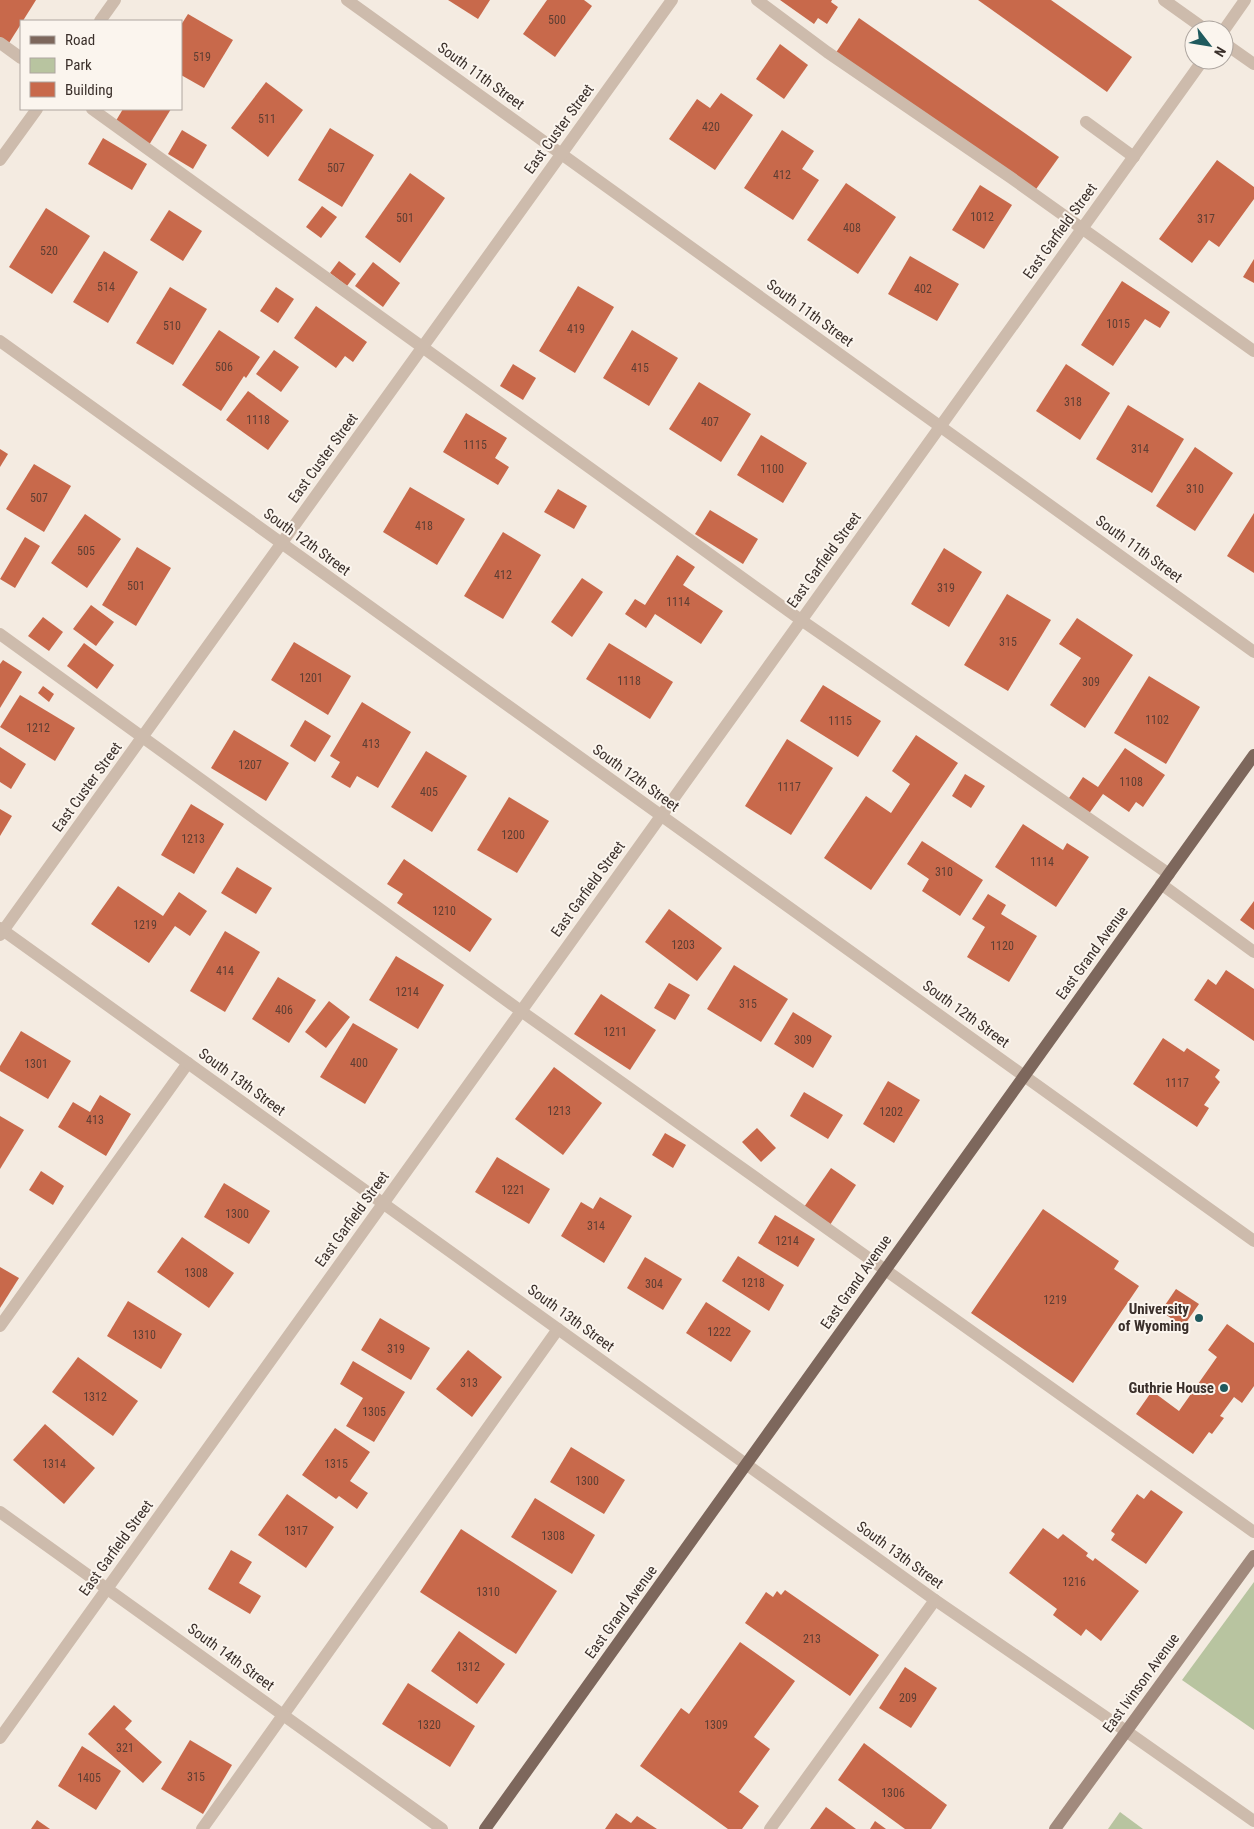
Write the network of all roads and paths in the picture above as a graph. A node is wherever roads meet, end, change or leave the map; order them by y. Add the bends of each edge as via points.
1 (115, 0) edge
2 (348, 0) edge
3 (672, 0) edge
4 (758, 0) edge
5 (1164, 0) edge
6 (1246, 0) edge
7 (101, 20) edge
8 (1192, 20) edge
9 (1231, 20) edge
10 (0, 43) edge
11 (1234, 50) edge
12 (20, 57) edge
13 (1254, 64) edge
14 (1196, 70) edge
15 (36, 110) edge
16 (93, 110) edge
17 (1086, 122) dead end
18 (561, 154) junction
19 (1134, 157) junction
20 (0, 160) edge
21 (1082, 228) junction
22 (0, 341) edge
23 (423, 347) junction
24 (1254, 351) edge
25 (940, 426) junction
26 (282, 543) junction
27 (801, 620) junction
28 (0, 634) edge
29 (1254, 652) edge
30 (143, 737) junction
31 (1254, 755) edge
32 (661, 816) junction
33 (1165, 879) junction
34 (1, 931) edge
35 (1254, 952) edge
36 (521, 1011) junction
37 (188, 1063) junction
38 (1024, 1076) junction
39 (383, 1203) junction
40 (1254, 1241) edge
41 (884, 1270) junction
42 (0, 1326) edge
43 (558, 1329) junction
44 (747, 1465) junction
45 (0, 1512) edge
46 (1254, 1532) edge
47 (1254, 1556) edge
48 (107, 1589) junction
49 (935, 1600) junction
50 (284, 1715) junction
51 (1126, 1731) junction
52 (0, 1738) edge
53 (1254, 1821) edge
54 (202, 1829) edge
55 (442, 1829) edge
56 (485, 1829) edge
57 (770, 1829) edge
58 (1055, 1829) edge

1 - 7 street
2 - 18 street, South 11th Street
3 - 18 street, East Custer Street
4 - 21 street via 826,52
5 - 8 street
6 - 9 street
10 - 12 street
11 - 13 street
14 - 19 street, East Garfield Street
15 - 20 street
16 - 23 street
17 - 19 street
18 - 23 street, East Custer Street
18 - 25 street, South 11th Street
19 - 21 street, East Garfield Street
21 - 24 street
21 - 25 street, East Garfield Street
22 - 26 street, South 12th Street
23 - 26 street, East Custer Street
23 - 27 street
25 - 27 street, East Garfield Street
25 - 29 street, South 11th Street
26 - 30 street, East Custer Street
26 - 32 street, South 12th Street
27 - 32 street, East Garfield Street
27 - 33 street
28 - 30 street
30 - 34 street, East Custer Street
30 - 36 street
31 - 33 main road, East Grand Avenue
32 - 36 street, East Garfield Street
32 - 38 street, South 12th Street
33 - 35 street
33 - 38 main road, East Grand Avenue
34 - 37 street, South 13th Street
36 - 39 street, East Garfield Street
36 - 41 street
37 - 39 street, South 13th Street
37 - 42 street
38 - 40 street, South 12th Street
38 - 41 main road, East Grand Avenue
39 - 43 street, South 13th Street
39 - 48 street, East Garfield Street
41 - 44 main road, East Grand Avenue
41 - 46 street
43 - 44 street, South 13th Street
43 - 50 street
44 - 49 street, South 13th Street
44 - 56 main road, East Grand Avenue
45 - 48 street, South 14th Street
47 - 51 street, East Ivinson Avenue
48 - 50 street, South 14th Street
48 - 52 street, East Garfield Street
49 - 51 street, South 13th Street
49 - 57 street
50 - 54 street
50 - 55 street, South 14th Street
51 - 53 street, South 13th Street
51 - 58 street, East Ivinson Avenue

